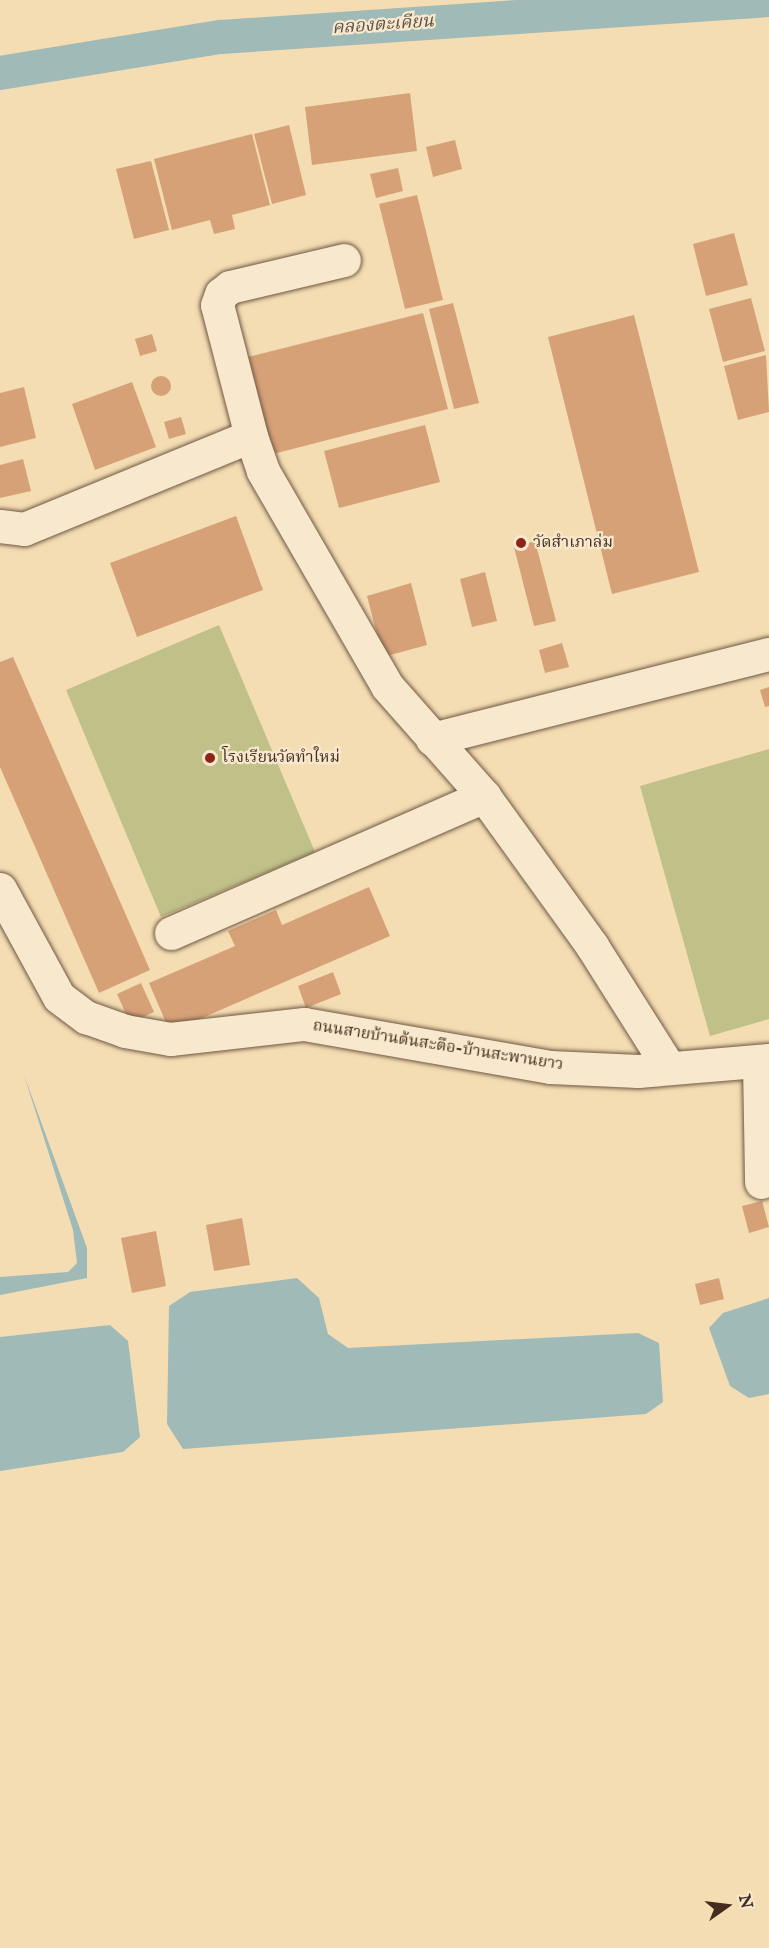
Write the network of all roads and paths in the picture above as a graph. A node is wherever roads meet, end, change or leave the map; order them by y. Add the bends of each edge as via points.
1 (344, 260) dead end
2 (252, 436) junction
3 (0, 526) edge
4 (769, 654) edge
5 (432, 739) junction
6 (484, 796) junction
7 (0, 889) edge
8 (171, 933) dead end
9 (764, 1061) edge
10 (669, 1068) junction
11 (761, 1182) dead end

1 - 2 street via 230,287 221,294 217,305
2 - 3 street via 24,529
2 - 5 street via 263,471 387,686
4 - 5 street
5 - 6 street
6 - 8 street
6 - 10 street via 592,946
7 - 10 street, ถนนสายบ้านต้นสะตือ-บ้านสะพานยาว via 59,997 86,1017 125,1031 170,1039 304,1024 550,1067
9 - 10 street, ถนนสายบ้านต้นสะตือ-บ้านสะพานยาว
9 - 11 street

